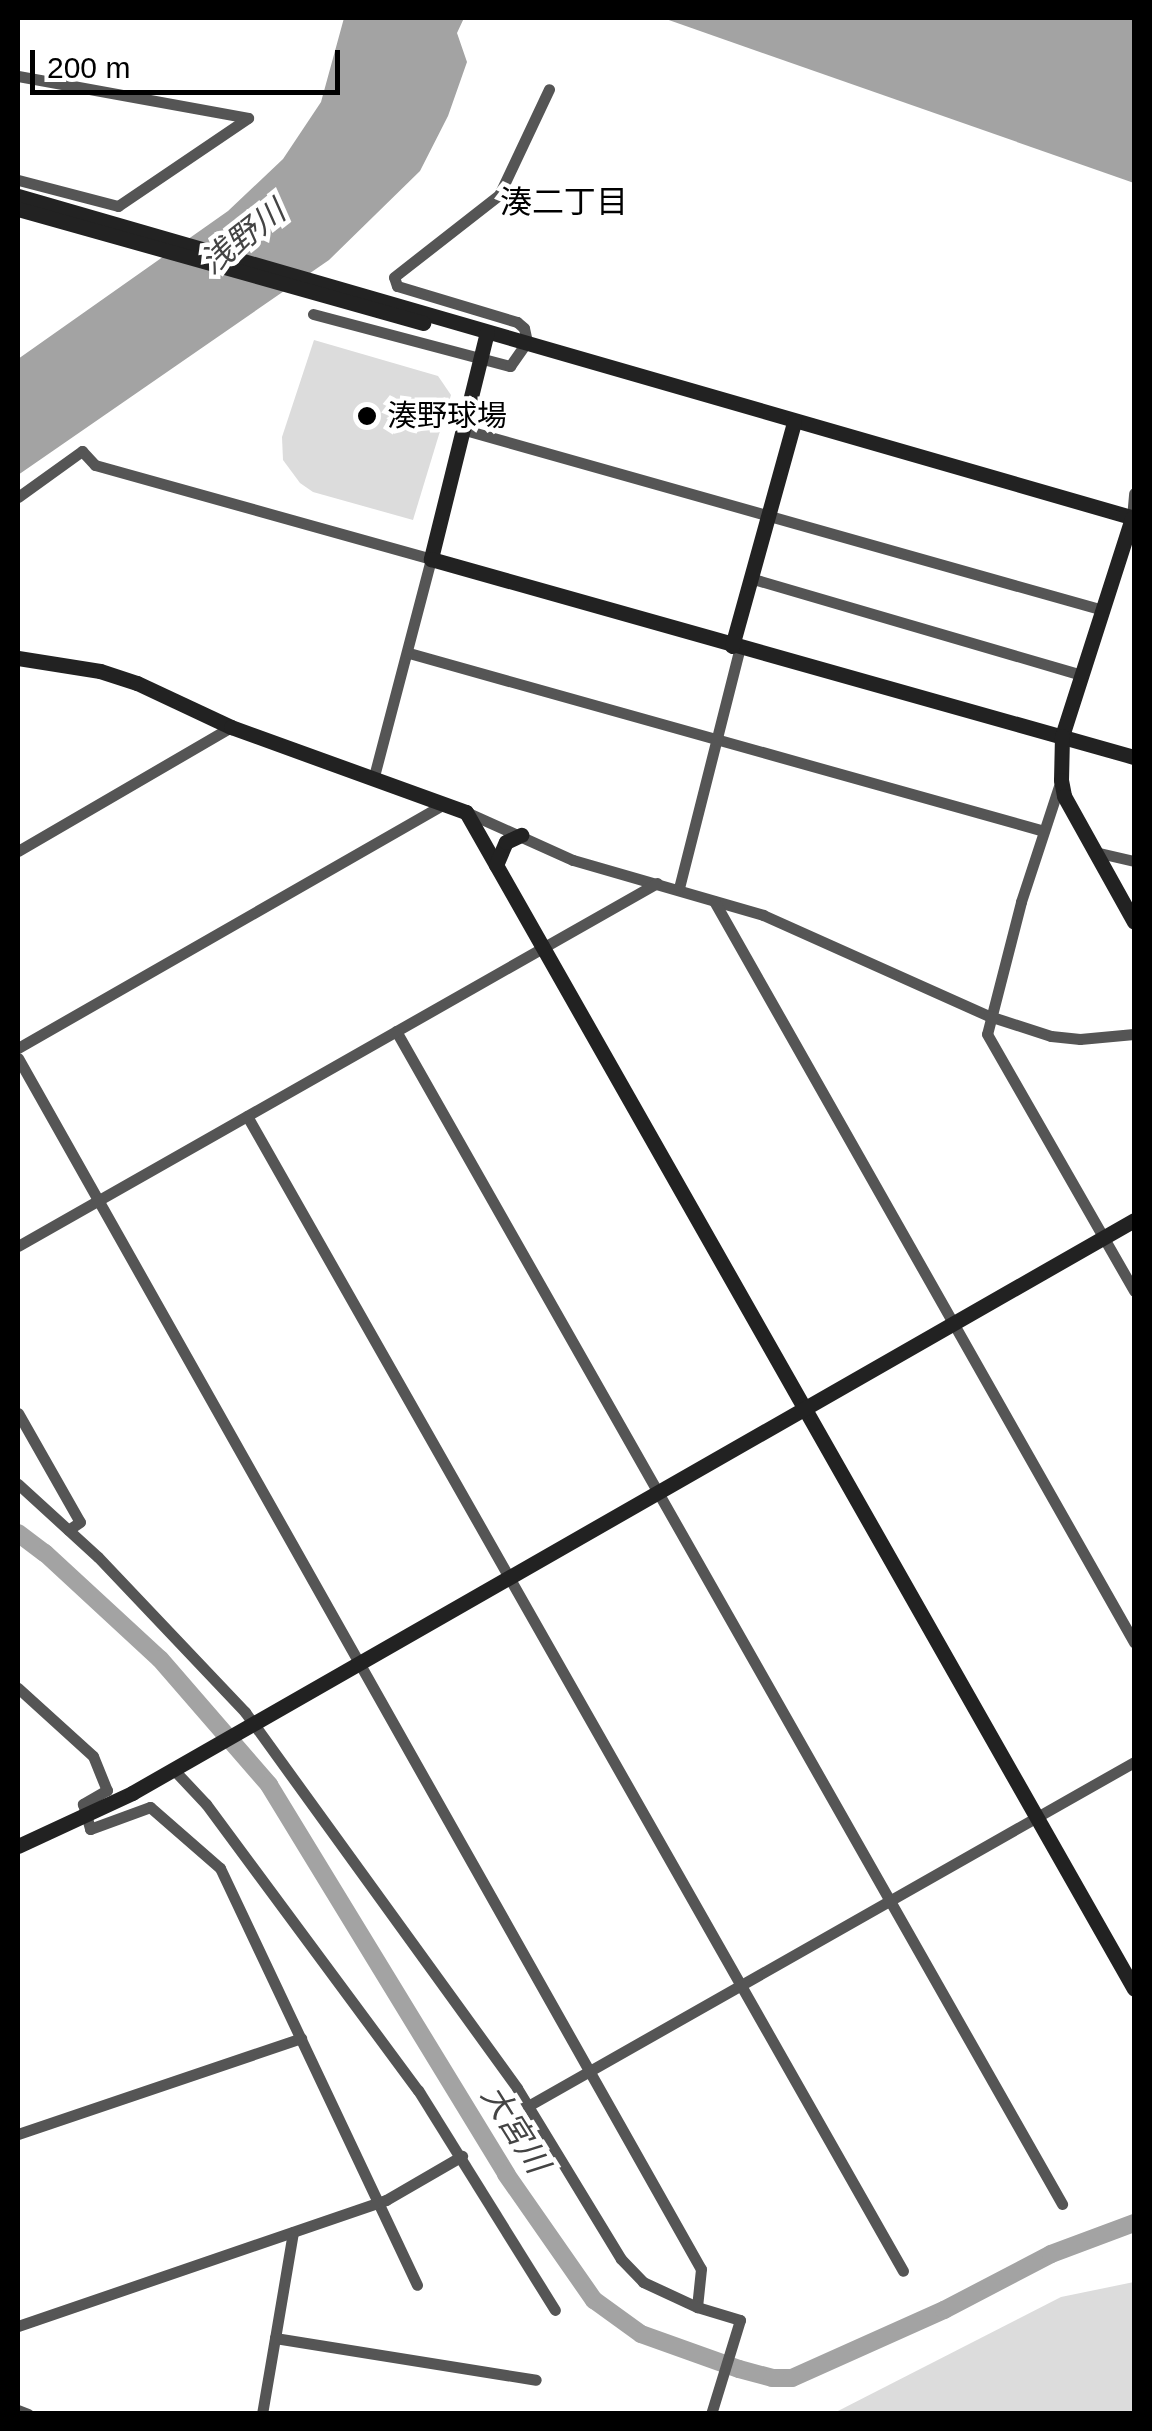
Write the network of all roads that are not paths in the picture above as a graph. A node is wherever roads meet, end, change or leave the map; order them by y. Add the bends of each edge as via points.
1 (18, 76) edge
2 (549, 89) dead end
3 (18, 180) edge
4 (18, 196) edge
5 (18, 209) edge
6 (164, 243) junction
7 (313, 314) dead end
8 (486, 337) junction
9 (525, 347) junction
10 (481, 358) junction
11 (794, 422) junction
12 (465, 430) junction
13 (1134, 494) edge
14 (18, 497) edge
15 (768, 514) junction
16 (1133, 518) edge
17 (431, 559) junction
18 (750, 578) junction
19 (1102, 610) junction
20 (736, 647) junction
21 (409, 653) junction
22 (23, 658) edge
23 (1082, 674) junction
24 (230, 727) junction
25 (1062, 736) junction
26 (718, 739) junction
27 (1134, 757) edge
28 (374, 776) junction
29 (1061, 780) junction
30 (443, 805) junction
31 (466, 812) junction
32 (1044, 831) junction
33 (521, 835) junction
34 (18, 850) edge
35 (1095, 852) junction
36 (1134, 861) edge
37 (496, 865) junction
38 (657, 883) junction
39 (679, 888) junction
40 (714, 901) junction
41 (1134, 922) edge
42 (543, 948) junction
43 (990, 1016) junction
44 (396, 1031) junction
45 (1134, 1034) edge
46 (18, 1048) edge
47 (18, 1058) edge
48 (247, 1116) junction
49 (98, 1200) junction
50 (1134, 1220) edge
51 (1103, 1238) junction
52 (18, 1246) edge
53 (1134, 1291) edge
54 (954, 1323) junction
55 (804, 1408) junction
56 (18, 1413) edge
57 (18, 1484) edge
58 (658, 1492) junction
59 (68, 1530) junction
60 (509, 1577) junction
61 (1134, 1642) edge
62 (358, 1663) junction
63 (18, 1688) edge
64 (250, 1725) junction
65 (1134, 1762) edge
66 (174, 1768) junction
67 (85, 1817) junction
68 (1037, 1817) junction
69 (18, 1846) edge
70 (890, 1901) junction
71 (740, 1985) junction
72 (1134, 1989) edge
73 (301, 2038) junction
74 (588, 2071) junction
75 (528, 2106) junction
76 (18, 2134) edge
77 (462, 2156) junction
78 (378, 2203) junction
79 (1062, 2204) dead end
80 (293, 2232) junction
81 (903, 2272) dead end
82 (418, 2285) dead end
83 (697, 2307) junction
84 (555, 2310) dead end
85 (18, 2326) edge
86 (276, 2338) junction
87 (536, 2380) dead end
88 (712, 2408) edge
89 (18, 2410) edge
90 (28, 2414) edge
91 (262, 2414) edge

1 - 3 street via 248,118 118,206
2 - 9 street via 499,195 394,276 397,286 517,322
4 - 6 street
5 - 6 street
6 - 8 street
7 - 10 street
8 - 9 street
8 - 10 street
9 - 10 street via 510,366
9 - 11 street
10 - 12 street
11 - 15 street
11 - 16 street
12 - 15 street
12 - 17 street
13 - 16 street
14 - 17 street via 82,451 94,465
15 - 18 street
15 - 19 street
16 - 19 street
17 - 20 street
17 - 21 street
18 - 20 street
18 - 23 street
19 - 23 street
20 - 25 street
20 - 26 street
21 - 26 street
21 - 28 street
22 - 24 street via 137,682
23 - 25 street
24 - 28 street
24 - 34 street
25 - 27 street
25 - 29 street
26 - 32 street
26 - 39 street
28 - 30 street
29 - 32 street
29 - 35 street
30 - 31 street
30 - 46 street
31 - 33 street
31 - 37 street
32 - 43 street
33 - 37 street via 506,842
33 - 38 street via 573,860
35 - 36 street
35 - 41 street
37 - 42 street
38 - 39 street
38 - 42 street
39 - 40 street
40 - 43 street via 779,922
40 - 54 street
42 - 44 street
42 - 55 street
43 - 45 street via 1051,1036
43 - 51 street via 987,1034
44 - 48 street
44 - 58 street
47 - 49 street
48 - 49 street
48 - 60 street
49 - 52 street
49 - 62 street
50 - 51 street
51 - 53 street
51 - 54 street
54 - 55 street
54 - 61 street
55 - 58 street
55 - 68 street
56 - 59 street via 80,1522
57 - 59 street
58 - 60 street
58 - 70 street
59 - 64 street
60 - 62 street
60 - 71 street
62 - 64 street
62 - 74 street
63 - 67 street via 93,1756 107,1790 83,1804
64 - 66 street
64 - 75 street
65 - 68 street
66 - 67 street
66 - 77 street
67 - 69 street
67 - 73 street via 90,1829 150,1808 220,1868
68 - 70 street
68 - 72 street
70 - 71 street
70 - 79 street
71 - 74 street
71 - 81 street
73 - 76 street
73 - 78 street
74 - 75 street
74 - 83 street via 701,2269
75 - 83 street via 621,2258 643,2282
77 - 78 street
77 - 84 street
78 - 80 street
78 - 82 street
80 - 85 street
80 - 86 street
83 - 88 street via 742,2324
86 - 87 street
86 - 91 street
89 - 90 street

